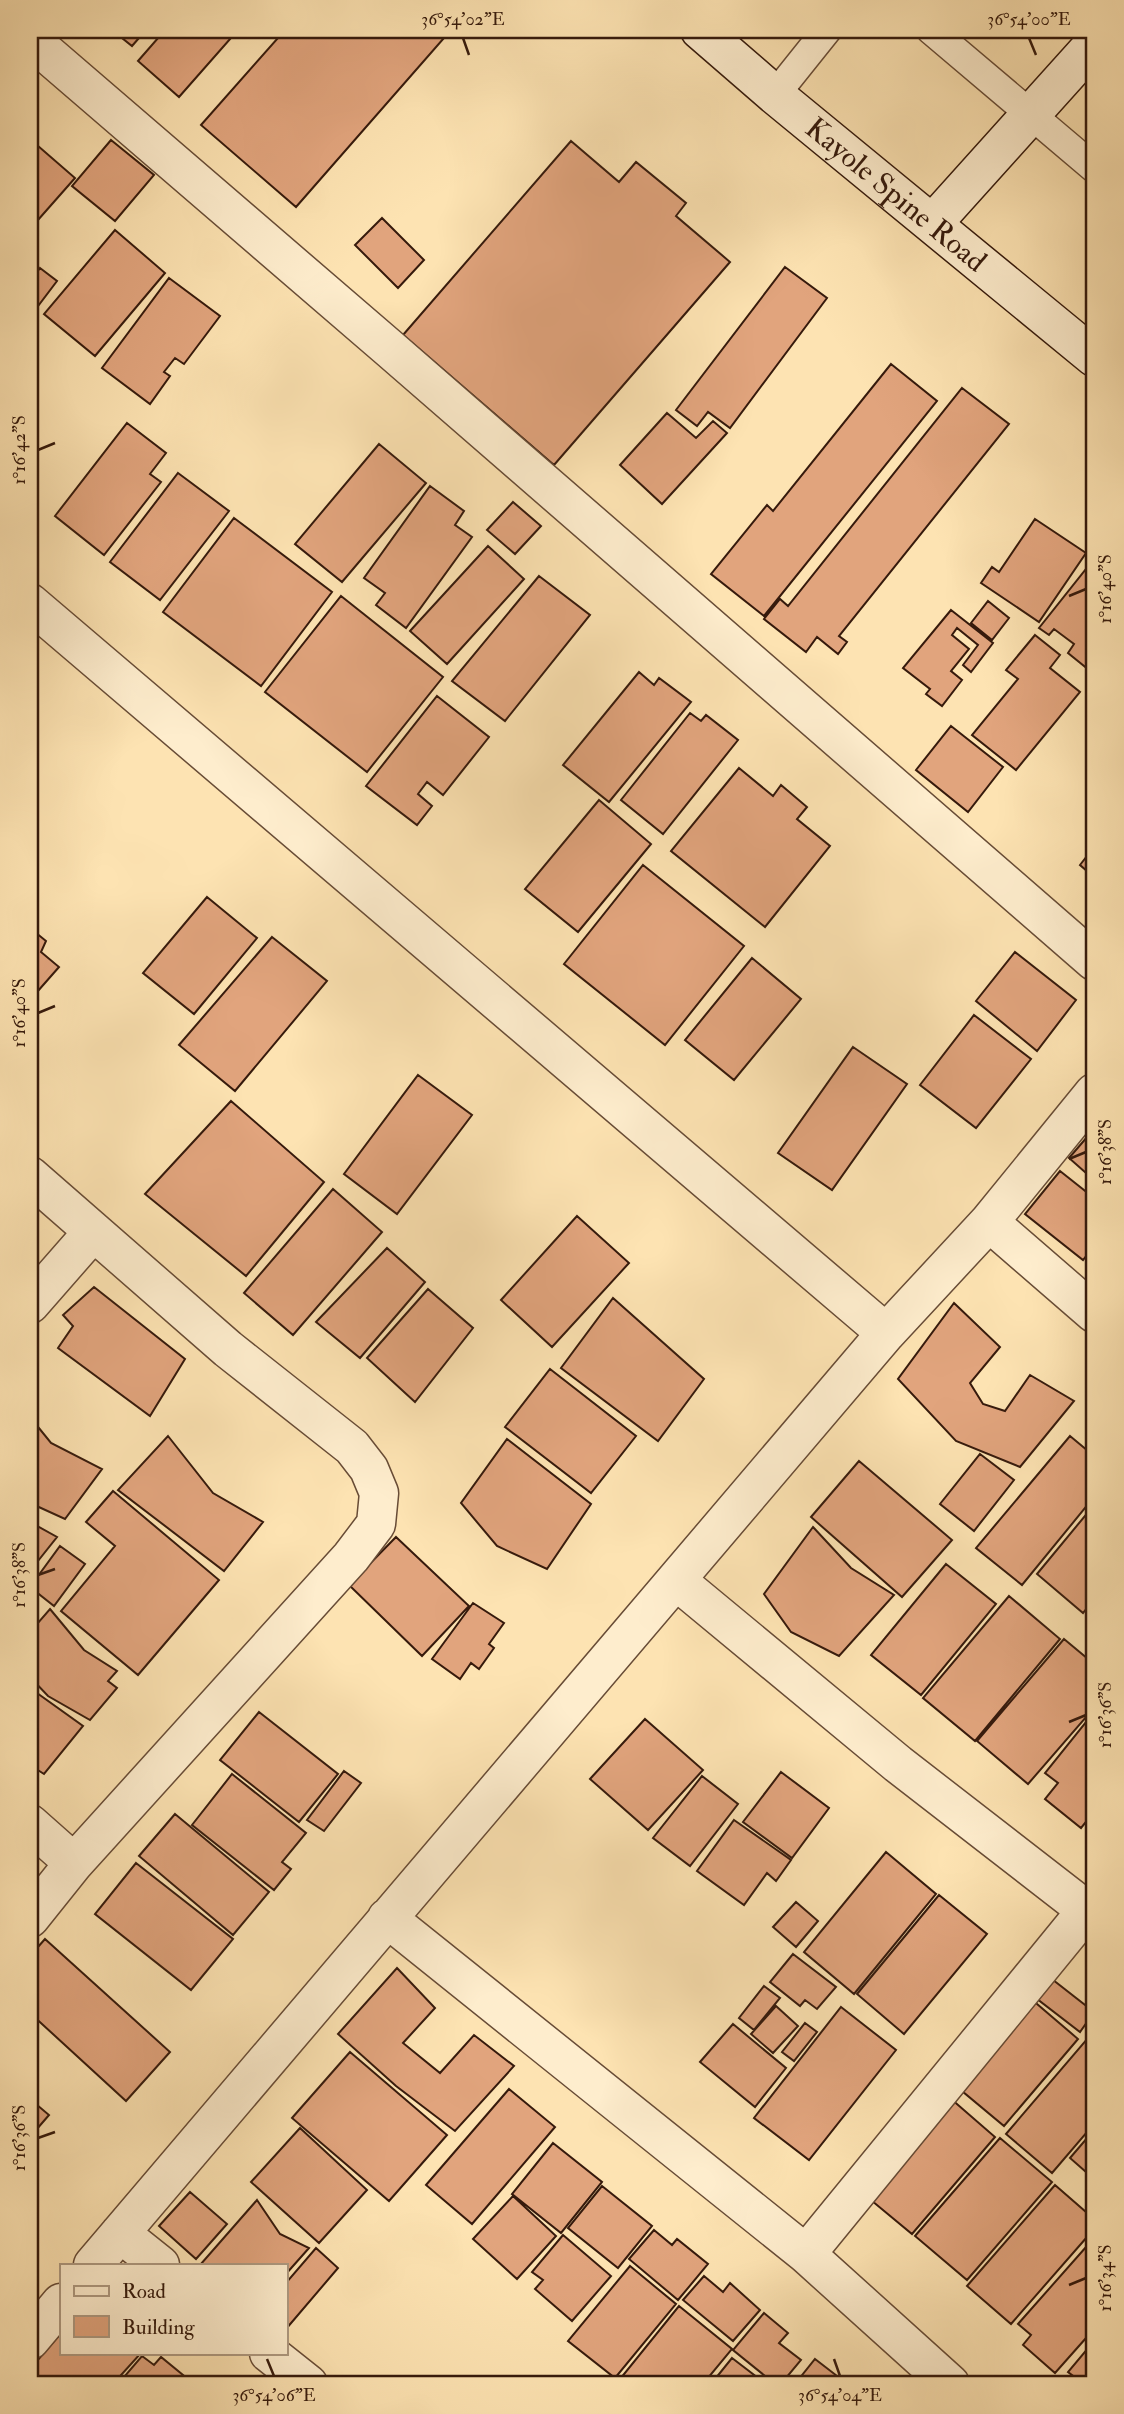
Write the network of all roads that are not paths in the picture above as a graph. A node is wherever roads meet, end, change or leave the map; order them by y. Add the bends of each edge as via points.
1 (701, 30) edge
2 (827, 30) edge
3 (931, 30) edge
4 (30, 39) edge
5 (1094, 44) edge
6 (775, 95) junction
7 (1031, 114) junction
8 (1094, 168) edge
9 (933, 223) junction
10 (1094, 357) edge
11 (34, 616) edge
12 (1094, 961) edge
13 (1094, 1093) edge
14 (30, 1177) edge
15 (989, 1222) junction
16 (93, 1232) junction
17 (30, 1304) edge
18 (1094, 1313) edge
19 (886, 1334) junction
20 (677, 1581) junction
21 (30, 1824) edge
22 (74, 1863) junction
23 (1091, 1913) edge
24 (387, 1918) junction
25 (30, 1919) edge
26 (120, 2233) junction
27 (806, 2253) junction
28 (94, 2264) edge
29 (159, 2264) edge
30 (60, 2304) edge
31 (30, 2340) edge
32 (270, 2354) edge
33 (308, 2384) edge
34 (950, 2384) edge

1 - 6 street, Kayole Spine Road
2 - 6 lane
3 - 7 lane
4 - 12 street
5 - 7 street
6 - 9 street, Kayole Spine Road
7 - 8 lane
7 - 9 street
9 - 10 street, Kayole Spine Road
11 - 19 street
13 - 15 street
14 - 16 street
15 - 18 street
15 - 19 street
16 - 17 street
16 - 22 street via 228,1349 352,1447 369,1469 379,1493 376,1524 351,1557
19 - 20 street
20 - 23 street via 898,1763
20 - 24 street
21 - 22 street
22 - 25 street
23 - 27 street
24 - 26 street
24 - 27 street
26 - 28 street
26 - 29 street
27 - 34 street
30 - 31 street
32 - 33 street

